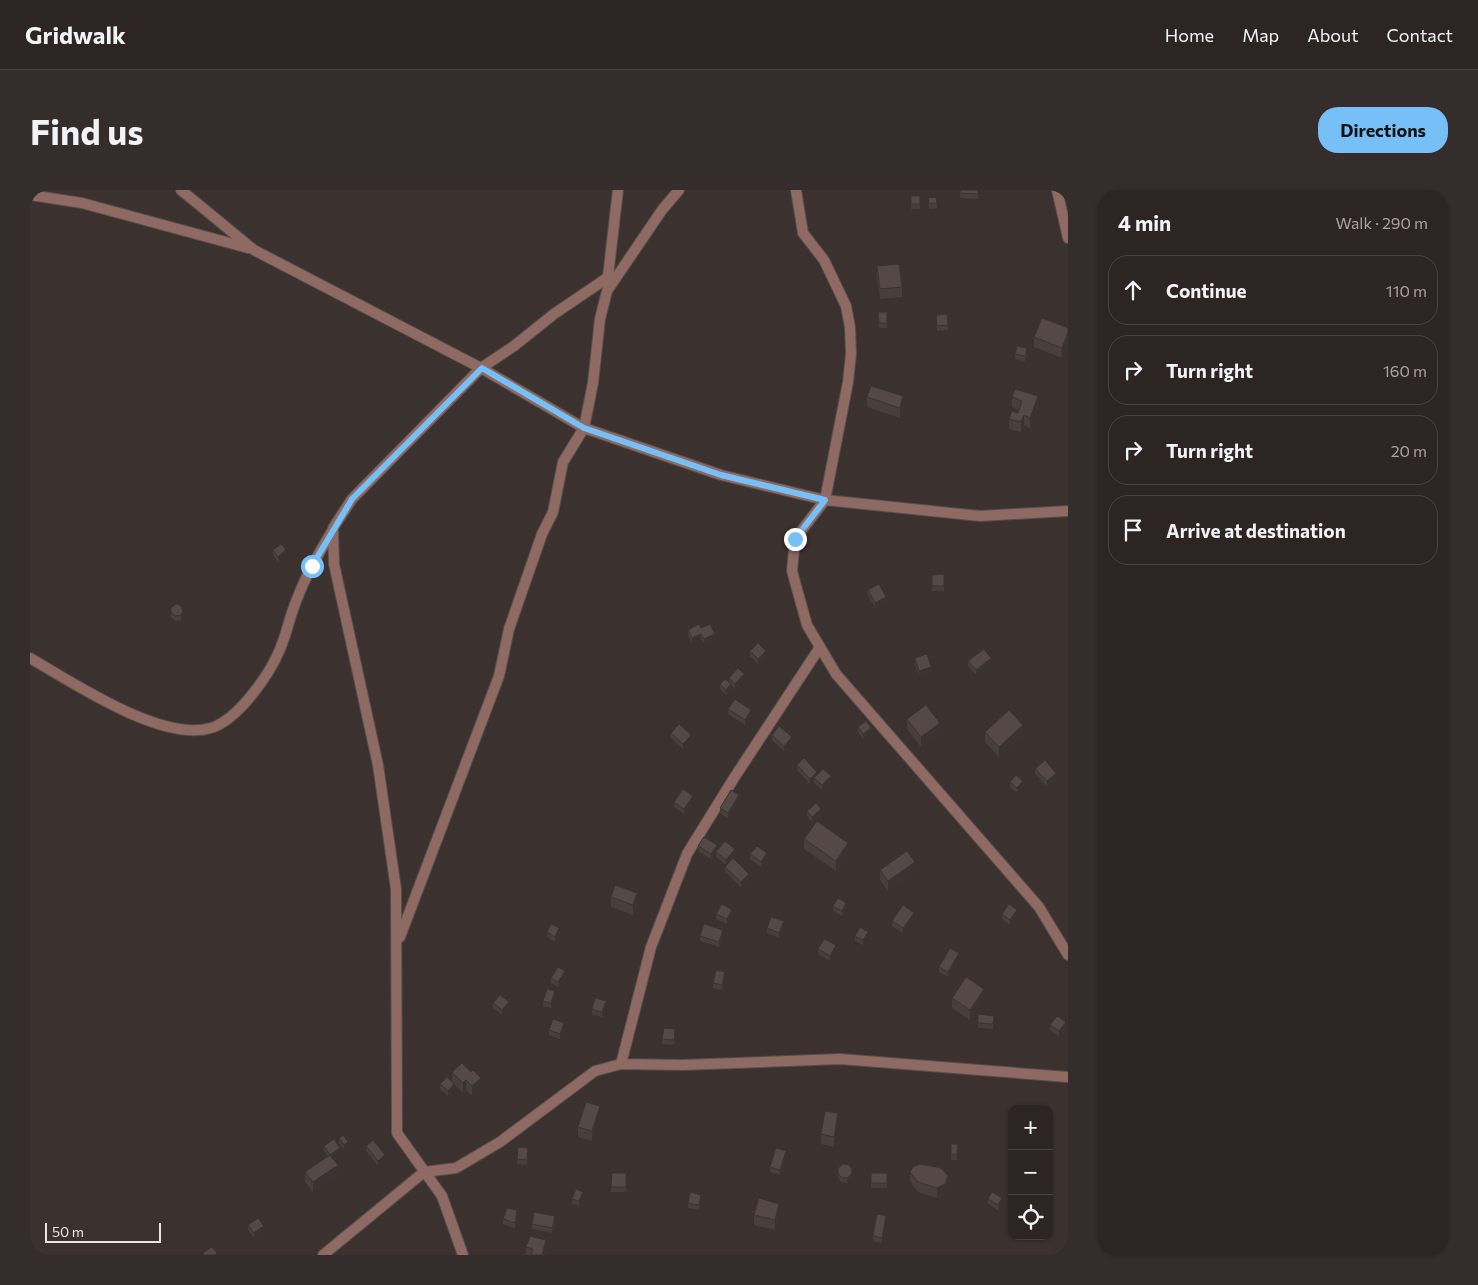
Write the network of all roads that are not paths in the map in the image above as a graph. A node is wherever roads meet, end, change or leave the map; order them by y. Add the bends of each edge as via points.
1 (180, 190) edge
2 (618, 190) edge
3 (679, 190) edge
4 (796, 190) edge
5 (1057, 190) edge
6 (30, 194) edge
7 (1068, 238) edge
8 (254, 250) junction
9 (607, 278) junction
10 (607, 290) junction
11 (482, 368) junction
12 (584, 428) junction
13 (825, 500) junction
14 (1068, 511) edge
15 (333, 528) junction
16 (820, 647) junction
17 (30, 658) edge
18 (397, 945) junction
19 (1068, 955) edge
20 (621, 1064) junction
21 (1068, 1078) edge
22 (424, 1172) junction
23 (323, 1255) edge
24 (463, 1255) edge

1 - 8 street
2 - 9 street
3 - 10 street
4 - 13 street via 803,233 824,260 846,306 850,327 848,382
5 - 7 street
6 - 8 street via 82,203
8 - 11 street
9 - 10 street
9 - 11 street
10 - 12 street
11 - 12 street
11 - 15 street via 352,499
12 - 13 street via 721,475
12 - 18 street via 563,462 553,512 542,534 509,629 499,676
13 - 14 street via 980,516
13 - 16 street via 795,539 792,571 807,625
15 - 17 street via 303,584 273,664 253,693 217,726 210,729 180,728 145,719 115,707
15 - 18 street via 334,564 386,810 396,888
16 - 19 street via 836,674 1039,907
16 - 20 street via 687,854 651,947
18 - 22 street via 397,1133
20 - 21 street via 840,1059
20 - 22 street via 595,1072 500,1142 456,1168
22 - 23 street
22 - 24 street via 444,1202

